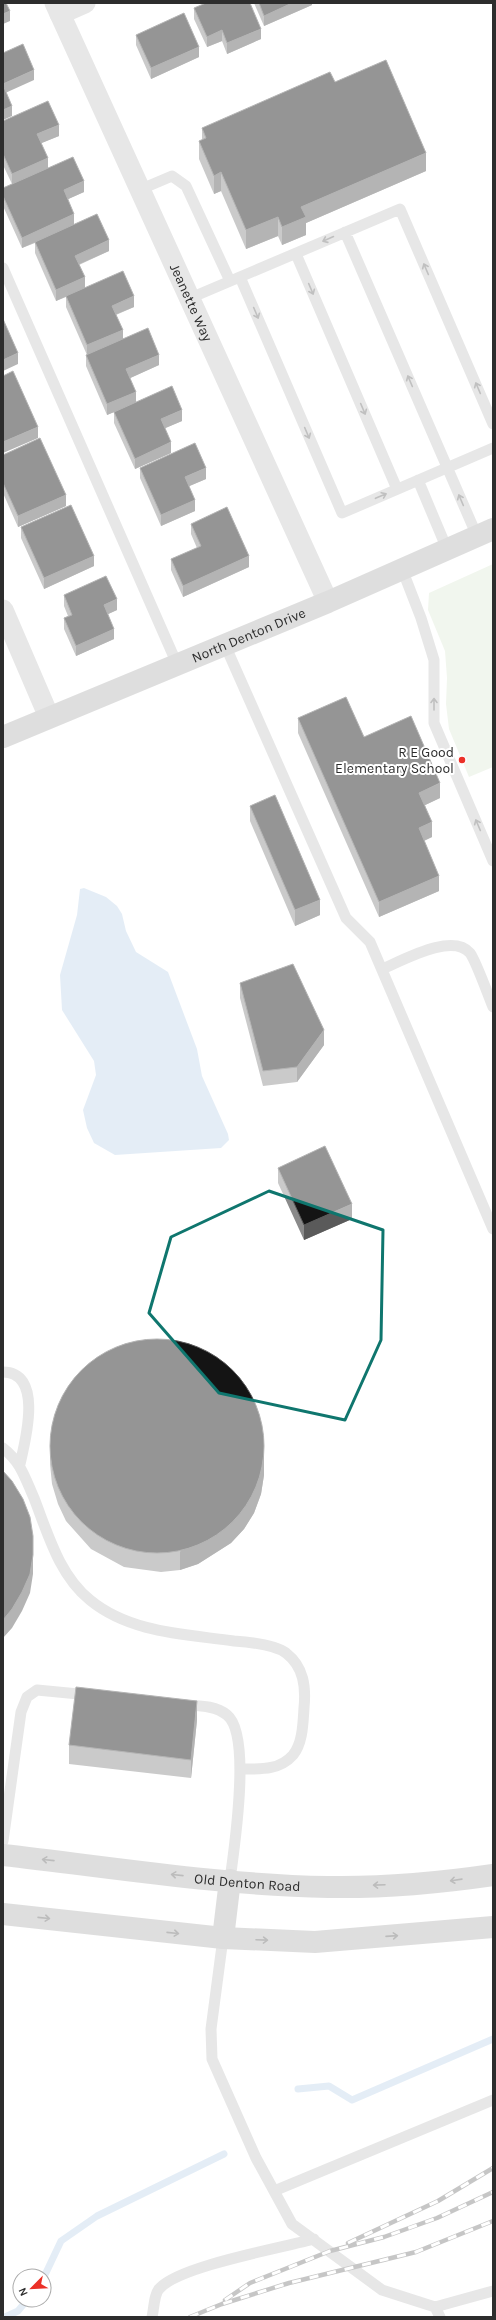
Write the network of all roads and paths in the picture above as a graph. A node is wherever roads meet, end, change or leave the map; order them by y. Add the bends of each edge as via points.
1 (85, 3) edge
2 (58, 8) edge
3 (139, 190) junction
4 (345, 232) junction
5 (296, 254) junction
6 (3, 268) edge
7 (235, 279) junction
8 (188, 299) junction
9 (493, 424) edge
10 (493, 448) edge
11 (447, 468) junction
12 (418, 480) junction
13 (398, 489) junction
14 (485, 533) edge
15 (447, 549) junction
16 (402, 569) junction
17 (328, 602) junction
18 (3, 610) edge
19 (225, 644) junction
20 (177, 664) junction
21 (50, 717) junction
22 (3, 737) edge
23 (493, 861) edge
24 (382, 969) junction
25 (493, 1007) edge
26 (493, 1229) edge
27 (3, 1372) edge
28 (3, 1448) edge
29 (20, 1464) junction
30 (98, 1696) edge
31 (168, 1704) edge
32 (240, 1769) junction
33 (3, 1841) edge
34 (3, 1855) edge
35 (493, 1874) edge
36 (230, 1880) junction
37 (3, 1914) edge
38 (493, 1927) edge
39 (223, 1938) junction
40 (493, 2100) edge
41 (274, 2191) junction
42 (314, 2240) junction
43 (493, 2290) edge
44 (438, 2312) edge
45 (152, 2317) edge

1 - 2 street
2 - 3 street, Jeanette Way
3 - 7 lane via 172,176 186,186
3 - 8 street, Jeanette Way
4 -> 5 lane
9 -> 4 lane via 400,208
11 -> 4 lane
5 - 7 lane
5 -> 13 lane
6 - 20 lane
7 - 8 lane
7 -> 13 lane via 342,513
8 - 17 street, Jeanette Way
10 - 11 lane
11 - 12 lane
14 -> 11 lane
12 - 13 lane
12 - 15 lane
14 - 15 main road, North Denton Drive
15 - 16 main road, North Denton Drive
16 - 17 main road, North Denton Drive
23 -> 16 lane via 434,722 434,660
17 - 19 main road, North Denton Drive
18 - 21 street
19 - 20 main road, North Denton Drive
19 - 24 lane via 346,918 370,942
20 - 21 main road, North Denton Drive
21 - 22 main road, North Denton Drive
24 - 25 lane via 441,945 458,945 470,953
24 - 26 lane
27 - 29 lane via 16,1376 25,1386 29,1399 27,1429
28 - 29 lane
29 - 32 lane via 55,1554 70,1580 90,1601 123,1621 164,1632 258,1644 286,1653 298,1666 304,1678 305,1696 302,1733 294,1754 282,1764 268,1769
30 - 33 lane via 37,1690 27,1697 21,1712
31 - 32 lane via 214,1708 227,1715 235,1724
32 - 36 lane via 242,1784
36 -> 34 main road, Old Denton Road
35 -> 36 main road, Old Denton Road via 432,1884 328,1887
36 - 39 main road
37 -> 39 main road
39 -> 38 main road via 315,1942
39 - 41 lane via 211,2029 212,2059 256,2158
40 - 41 lane
41 - 42 lane via 292,2224
42 - 44 lane via 382,2290
42 - 45 lane via 196,2269 170,2279 158,2289
43 - 44 lane

